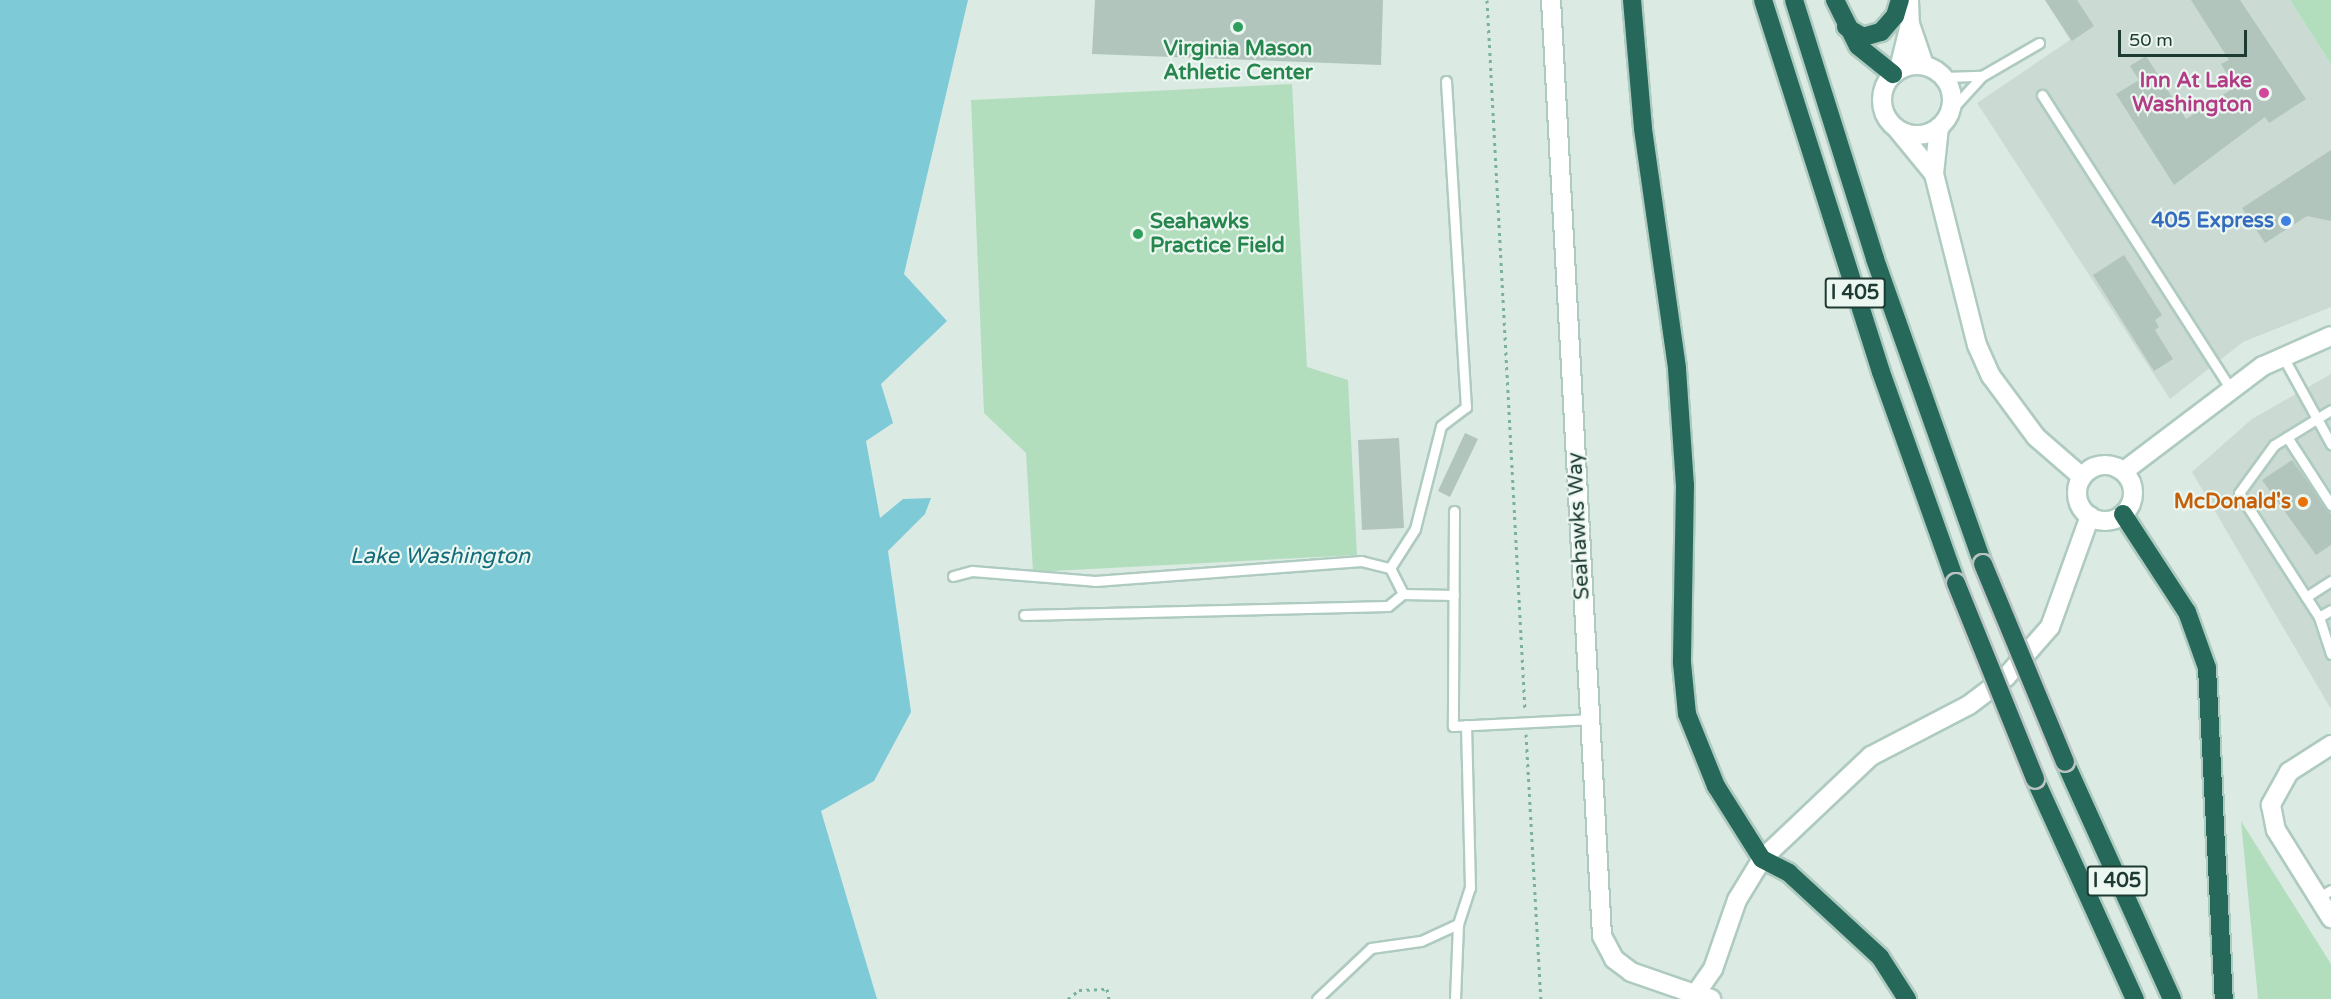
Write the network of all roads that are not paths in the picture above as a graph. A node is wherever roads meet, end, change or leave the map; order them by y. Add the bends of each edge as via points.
1 (1551, 0) edge
2 (1632, 0) edge
3 (1763, 0) edge
4 (1794, 0) edge
5 (1835, 0) edge
6 (1900, 0) edge
7 (1909, 0) edge
8 (1910, 24) junction
9 (1846, 27) junction
10 (2039, 43) dead end
11 (1924, 65) junction
12 (1896, 72) junction
13 (1982, 76) junction
14 (1944, 77) junction
15 (1446, 81) dead end
16 (2042, 95) dead end
17 (1950, 110) junction
18 (1939, 127) junction
19 (1898, 130) junction
20 (1934, 174) junction
21 (2331, 336) edge
22 (2282, 355) junction
23 (2231, 389) junction
24 (2331, 410) edge
25 (2314, 418) junction
26 (2287, 437) junction
27 (2331, 444) edge
28 (2124, 471) junction
29 (2082, 477) junction
30 (2331, 505) edge
31 (1454, 511) dead end
32 (2123, 514) junction
33 (2090, 516) junction
34 (1390, 568) junction
35 (953, 576) dead end
36 (2331, 581) edge
37 (1403, 594) junction
38 (1454, 595) junction
39 (2306, 597) junction
40 (2331, 609) edge
41 (1024, 615) dead end
42 (2319, 617) junction
43 (2331, 654) edge
44 (1589, 719) junction
45 (1466, 726) junction
46 (2331, 745) edge
47 (1762, 859) junction
48 (2325, 894) edge
49 (2331, 918) edge
50 (1458, 924) junction
51 (1700, 997) edge
52 (1317, 999) edge
53 (1455, 999) edge
54 (1908, 999) edge
55 (2135, 999) edge
56 (2172, 999) edge
57 (2224, 999) edge

1 - 44 street, Seahawks Way
2 - 47 highway via 1643,129 1677,369 1685,485 1682,663 1687,714 1716,786
3 - 55 highway, I 405, bridge via 1878,361 1956,583 2035,779
4 - 56 highway, I 405, bridge via 1875,259 1983,564 2065,762
5 - 9 highway
6 - 9 highway via 1895,16 1881,32 1863,36
7 - 8 street
8 - 11 street
8 - 12 street
9 - 12 highway via 1858,46
10 - 13 lane
11 - 12 street
11 - 14 street
12 - 19 street via 1882,103
13 - 14 lane
13 - 17 lane
14 - 17 street
15 - 34 lane via 1466,407 1441,426 1415,529
16 - 23 lane
17 - 18 street
18 - 19 street via 1919,135
18 - 20 street
19 - 20 street
20 - 29 street via 1986,366 2036,437
21 - 22 street
22 - 23 street
22 - 25 lane
23 - 28 street
24 - 25 lane
25 - 26 lane
25 - 27 lane
26 - 30 lane
26 - 39 lane via 2274,445 2239,493
28 - 29 street via 2106,464
28 - 32 street via 2133,488
29 - 33 street via 2078,502
31 - 38 lane
32 - 33 street via 2106,521
32 - 57 highway via 2187,612 2207,668
33 - 47 street via 2050,627 2006,677 1969,705 1871,756
34 - 35 lane via 1361,561 1095,581 972,571
34 - 37 lane
36 - 39 lane
37 - 38 lane
37 - 41 lane via 1388,606
38 - 45 lane via 1453,726
39 - 42 lane
40 - 42 lane
42 - 43 lane
44 - 45 lane
44 - 51 street, Seahawks Way via 1600,920 1607,950 1631,972
45 - 50 lane via 1470,888
46 - 48 street via 2289,772 2271,805 2276,830
47 - 51 street via 1737,900
47 - 54 highway via 1789,873 1880,957
48 - 49 street
50 - 52 lane via 1421,941 1371,948
50 - 53 lane

